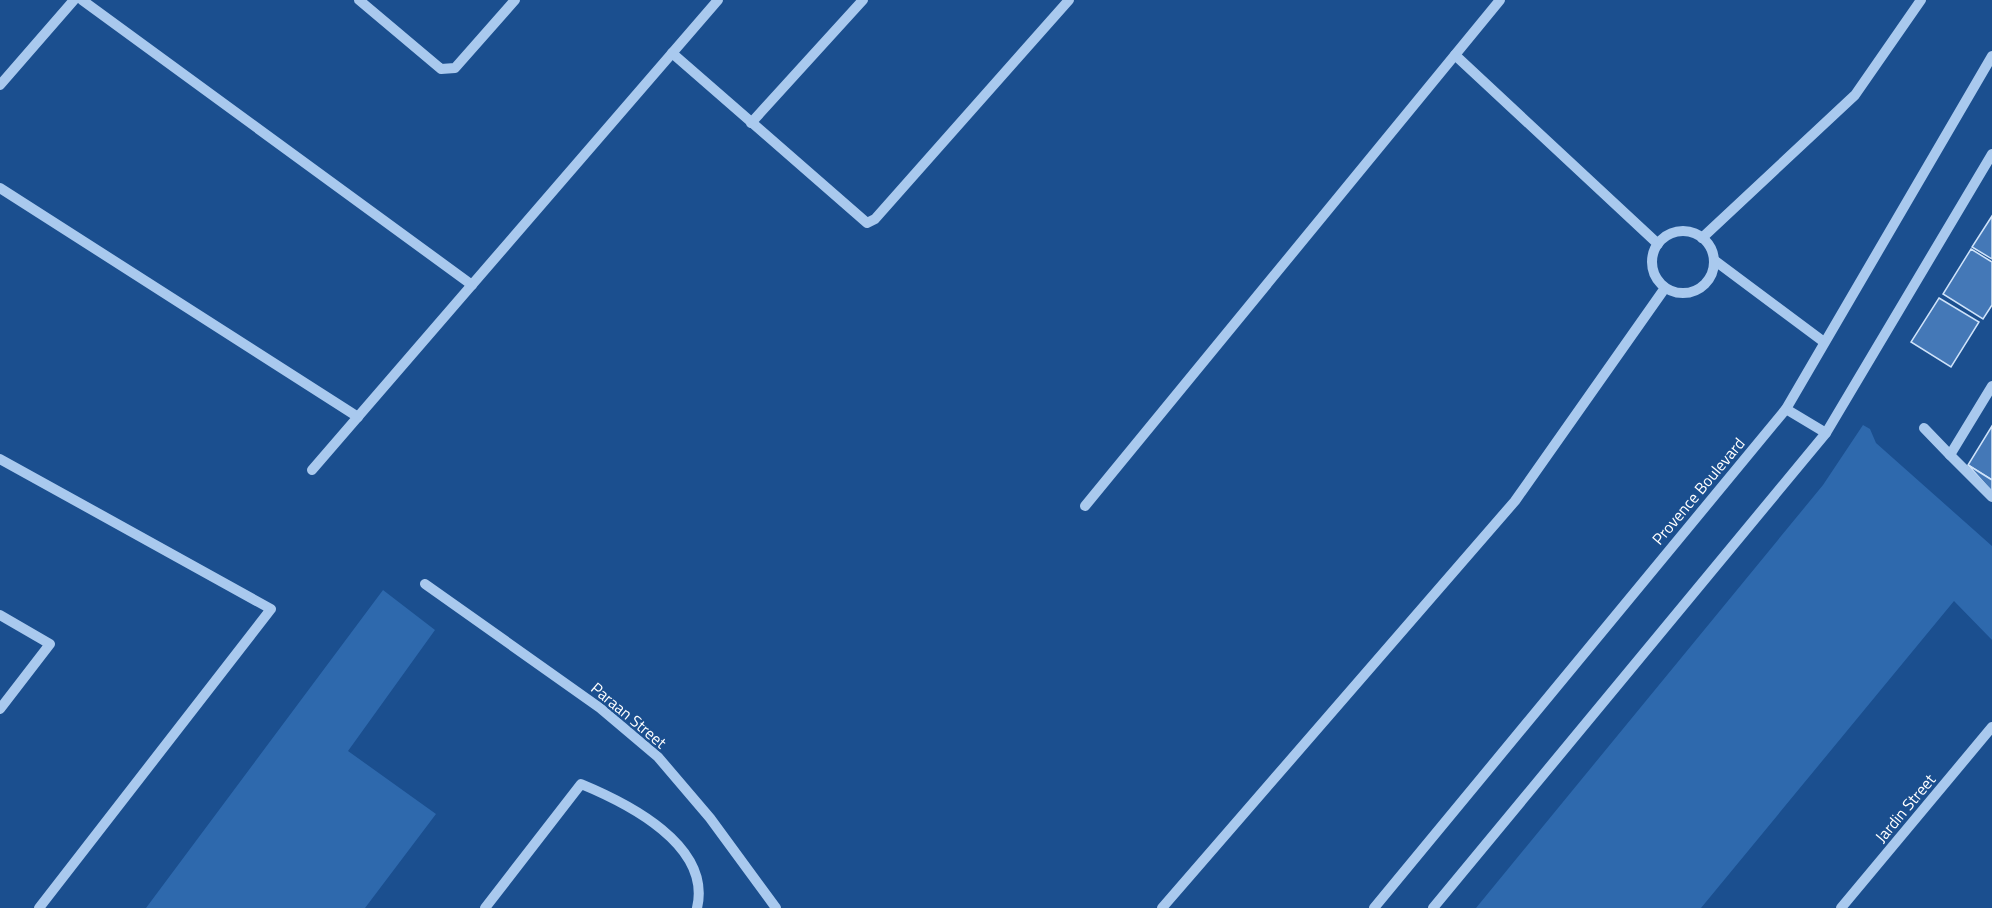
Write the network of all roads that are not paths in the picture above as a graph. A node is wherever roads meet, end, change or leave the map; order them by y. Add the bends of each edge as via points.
1 (74, 0) edge
2 (82, 0) edge
3 (359, 0) edge
4 (515, 0) edge
5 (718, 0) edge
6 (863, 0) edge
7 (1069, 0) edge
8 (1500, 0) edge
9 (1921, 0) edge
10 (672, 53) junction
11 (1455, 55) junction
12 (1992, 56) edge
13 (0, 85) edge
14 (751, 123) junction
15 (1992, 154) edge
16 (0, 188) edge
17 (1702, 238) junction
18 (1658, 244) junction
19 (1714, 260) junction
20 (472, 285) junction
21 (1665, 288) junction
22 (1824, 342) junction
23 (1992, 386) edge
24 (1786, 409) junction
25 (358, 417) junction
26 (1924, 428) dead end
27 (1826, 434) junction
28 (1950, 455) junction
29 (0, 459) edge
30 (312, 470) dead end
31 (1992, 497) edge
32 (1085, 506) dead end
33 (425, 584) dead end
34 (0, 615) edge
35 (0, 709) edge
36 (1990, 736) edge
37 (39, 908) edge
38 (485, 908) edge
39 (697, 908) edge
40 (776, 908) edge
41 (1162, 908) edge
42 (1374, 908) edge
43 (1433, 908) edge
44 (1841, 908) edge

1 - 13 street
2 - 20 street
3 - 4 street via 446,70 455,68
5 - 10 street
6 - 14 street
7 - 14 street via 875,219 867,223
8 - 11 street
9 - 17 street via 1855,96
10 - 14 street
10 - 20 street
11 - 18 street
11 - 32 street
12 - 22 street, Provence Boulevard
15 - 27 street
16 - 25 street
17 - 18 street via 1679,231
17 - 19 street
18 - 21 street via 1652,255 1652,267
19 - 21 street via 1707,282 1698,289 1687,293
19 - 22 street
20 - 25 street
21 - 41 street via 1515,501
22 - 24 street, Provence Boulevard
23 - 28 street
24 - 27 street
24 - 42 street, Provence Boulevard
25 - 30 street
26 - 28 street
27 - 43 street
28 - 31 street
29 - 37 street via 271,609
33 - 40 street, Paraan Street via 600,708 658,757 710,818
34 - 35 street via 50,644
36 - 44 street, Jardin Street
38 - 39 street via 581,784 633,807 670,835 685,854 696,878

